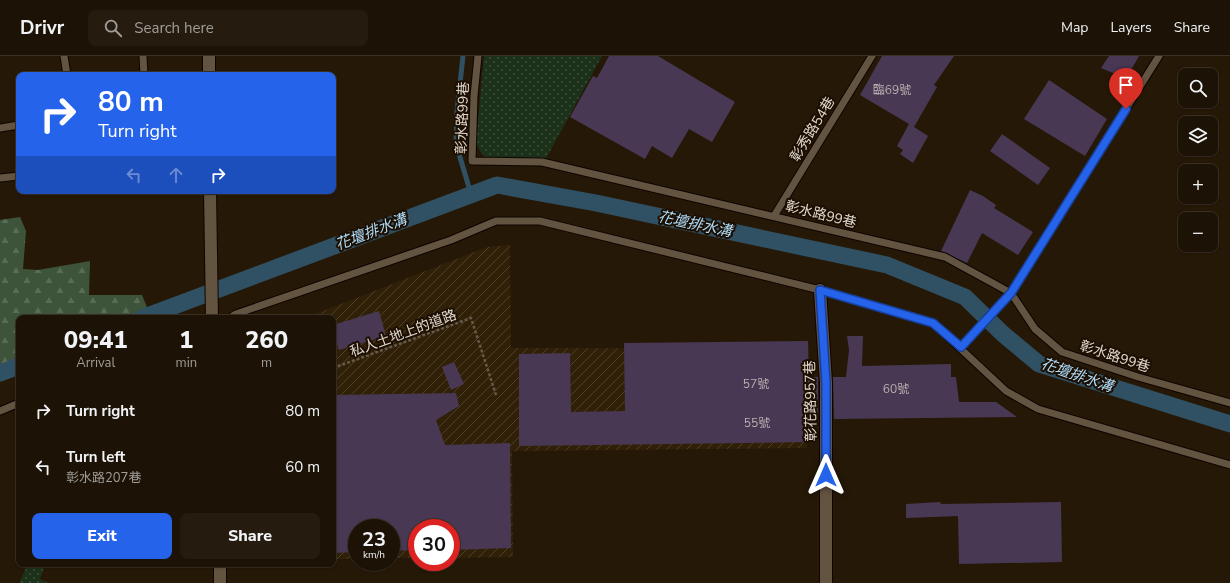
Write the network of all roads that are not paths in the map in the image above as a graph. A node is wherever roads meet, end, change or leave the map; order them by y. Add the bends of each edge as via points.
1 (64, 56) edge
2 (143, 56) edge
3 (209, 56) edge
4 (478, 56) edge
5 (872, 56) edge
6 (1159, 56) edge
7 (67, 72) edge
8 (144, 72) edge
9 (209, 72) edge
10 (16, 125) edge
11 (0, 128) edge
12 (16, 176) edge
13 (0, 178) edge
14 (210, 194) edge
15 (774, 216) junction
16 (820, 290) junction
17 (1011, 293) junction
18 (212, 315) edge
19 (234, 315) edge
20 (961, 347) junction
21 (1230, 403) edge
22 (16, 404) edge
23 (0, 411) edge
24 (1230, 465) edge
25 (220, 567) edge
26 (220, 583) edge
27 (826, 583) edge

1 - 7 lane
2 - 8 lane
3 - 9 street
4 - 15 lane, 彰水路99巷 via 472,161 542,162
5 - 15 lane, 彰秀路54巷
6 - 17 lane
10 - 11 lane
12 - 13 lane
14 - 18 street
15 - 17 lane, 彰水路99巷 via 944,257
16 - 19 lane via 540,221 496,221 451,240
16 - 20 lane via 933,323
16 - 27 street, 彰花路957巷 via 826,383
17 - 20 lane
17 - 21 lane, 彰水路99巷 via 1035,329 1062,352
20 - 24 lane via 1006,391 1038,409
22 - 23 lane
25 - 26 street

